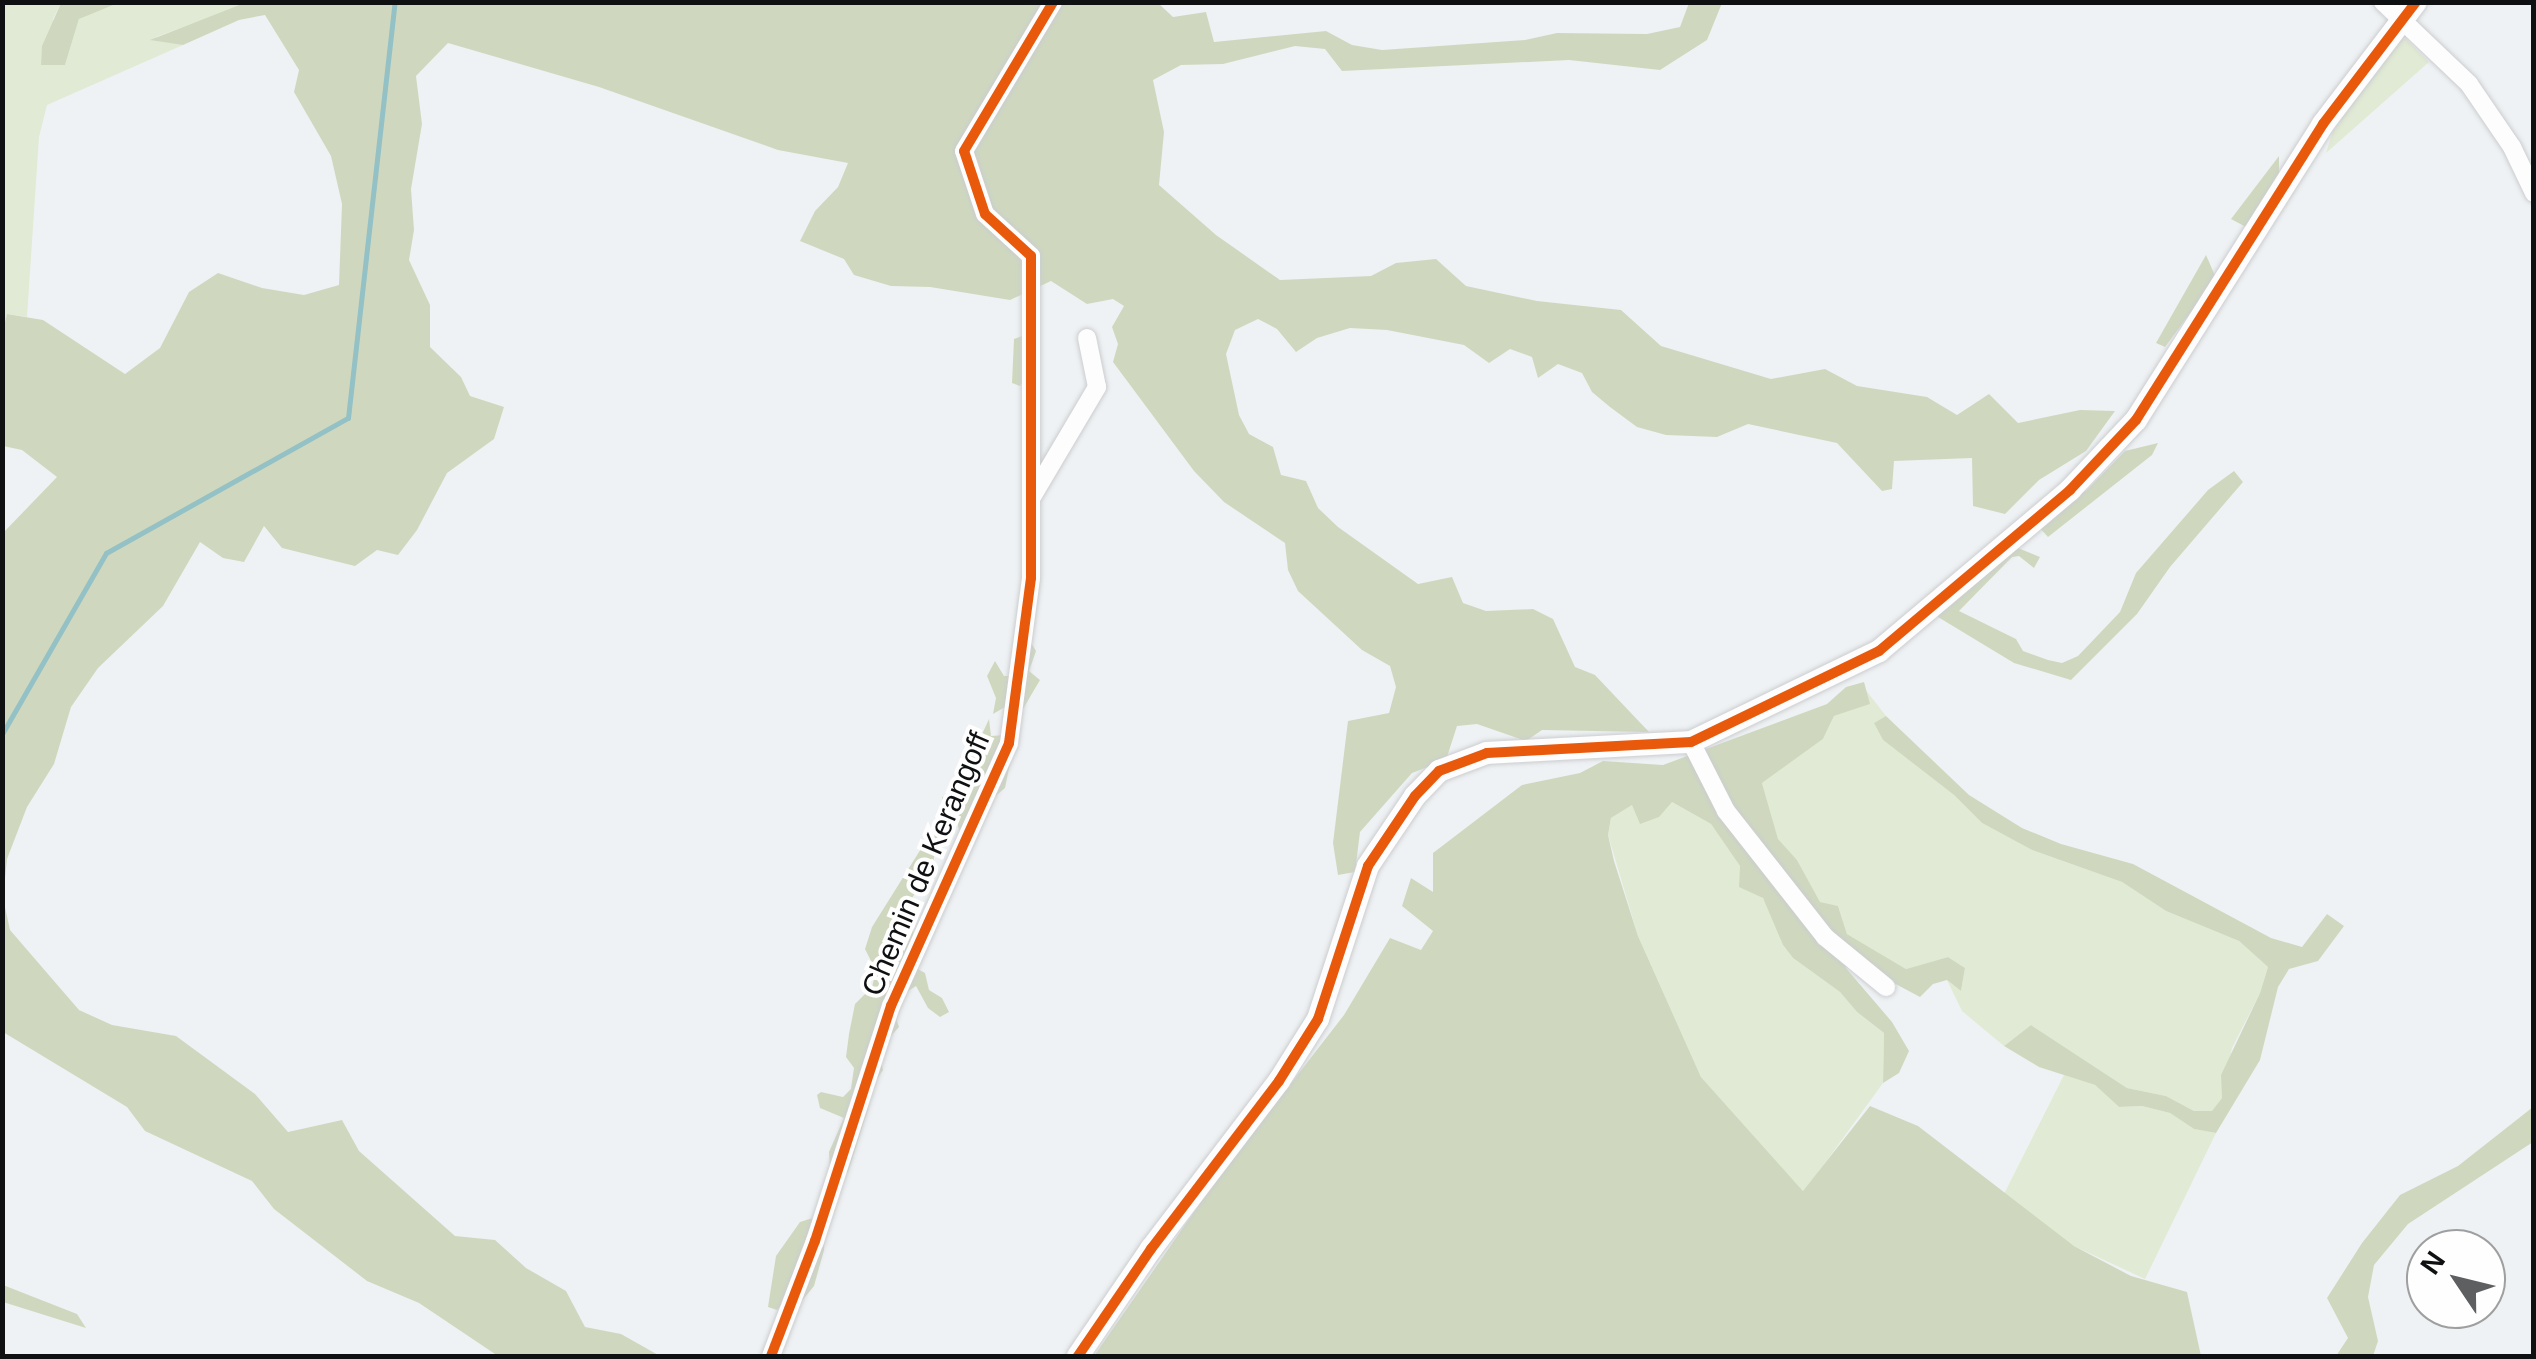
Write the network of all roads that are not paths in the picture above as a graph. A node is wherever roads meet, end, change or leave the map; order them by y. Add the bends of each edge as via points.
1 (1052, 2) edge
2 (2383, 2) edge
3 (2416, 2) edge
4 (2400, 21) junction
5 (2534, 193) edge
6 (1087, 338) dead end
7 (1031, 498) junction
8 (1690, 742) junction
9 (1886, 987) dead end
10 (772, 1356) edge
11 (1078, 1356) edge

1 - 7 street, Chemin de Kerangoff via 964,151 986,214 1031,256
2 - 4 street
3 - 4 street
4 - 5 street via 2469,84
4 - 8 street via 2323,124 2160,388 2114,446 1879,651
6 - 7 street via 1096,387
7 - 10 street, Chemin de Kerangoff via 1030,578 1010,743 890,1006
8 - 9 street via 1726,811 1825,937
8 - 11 street via 1487,753 1439,772 1427,784 1368,866 1318,1019 1280,1081

